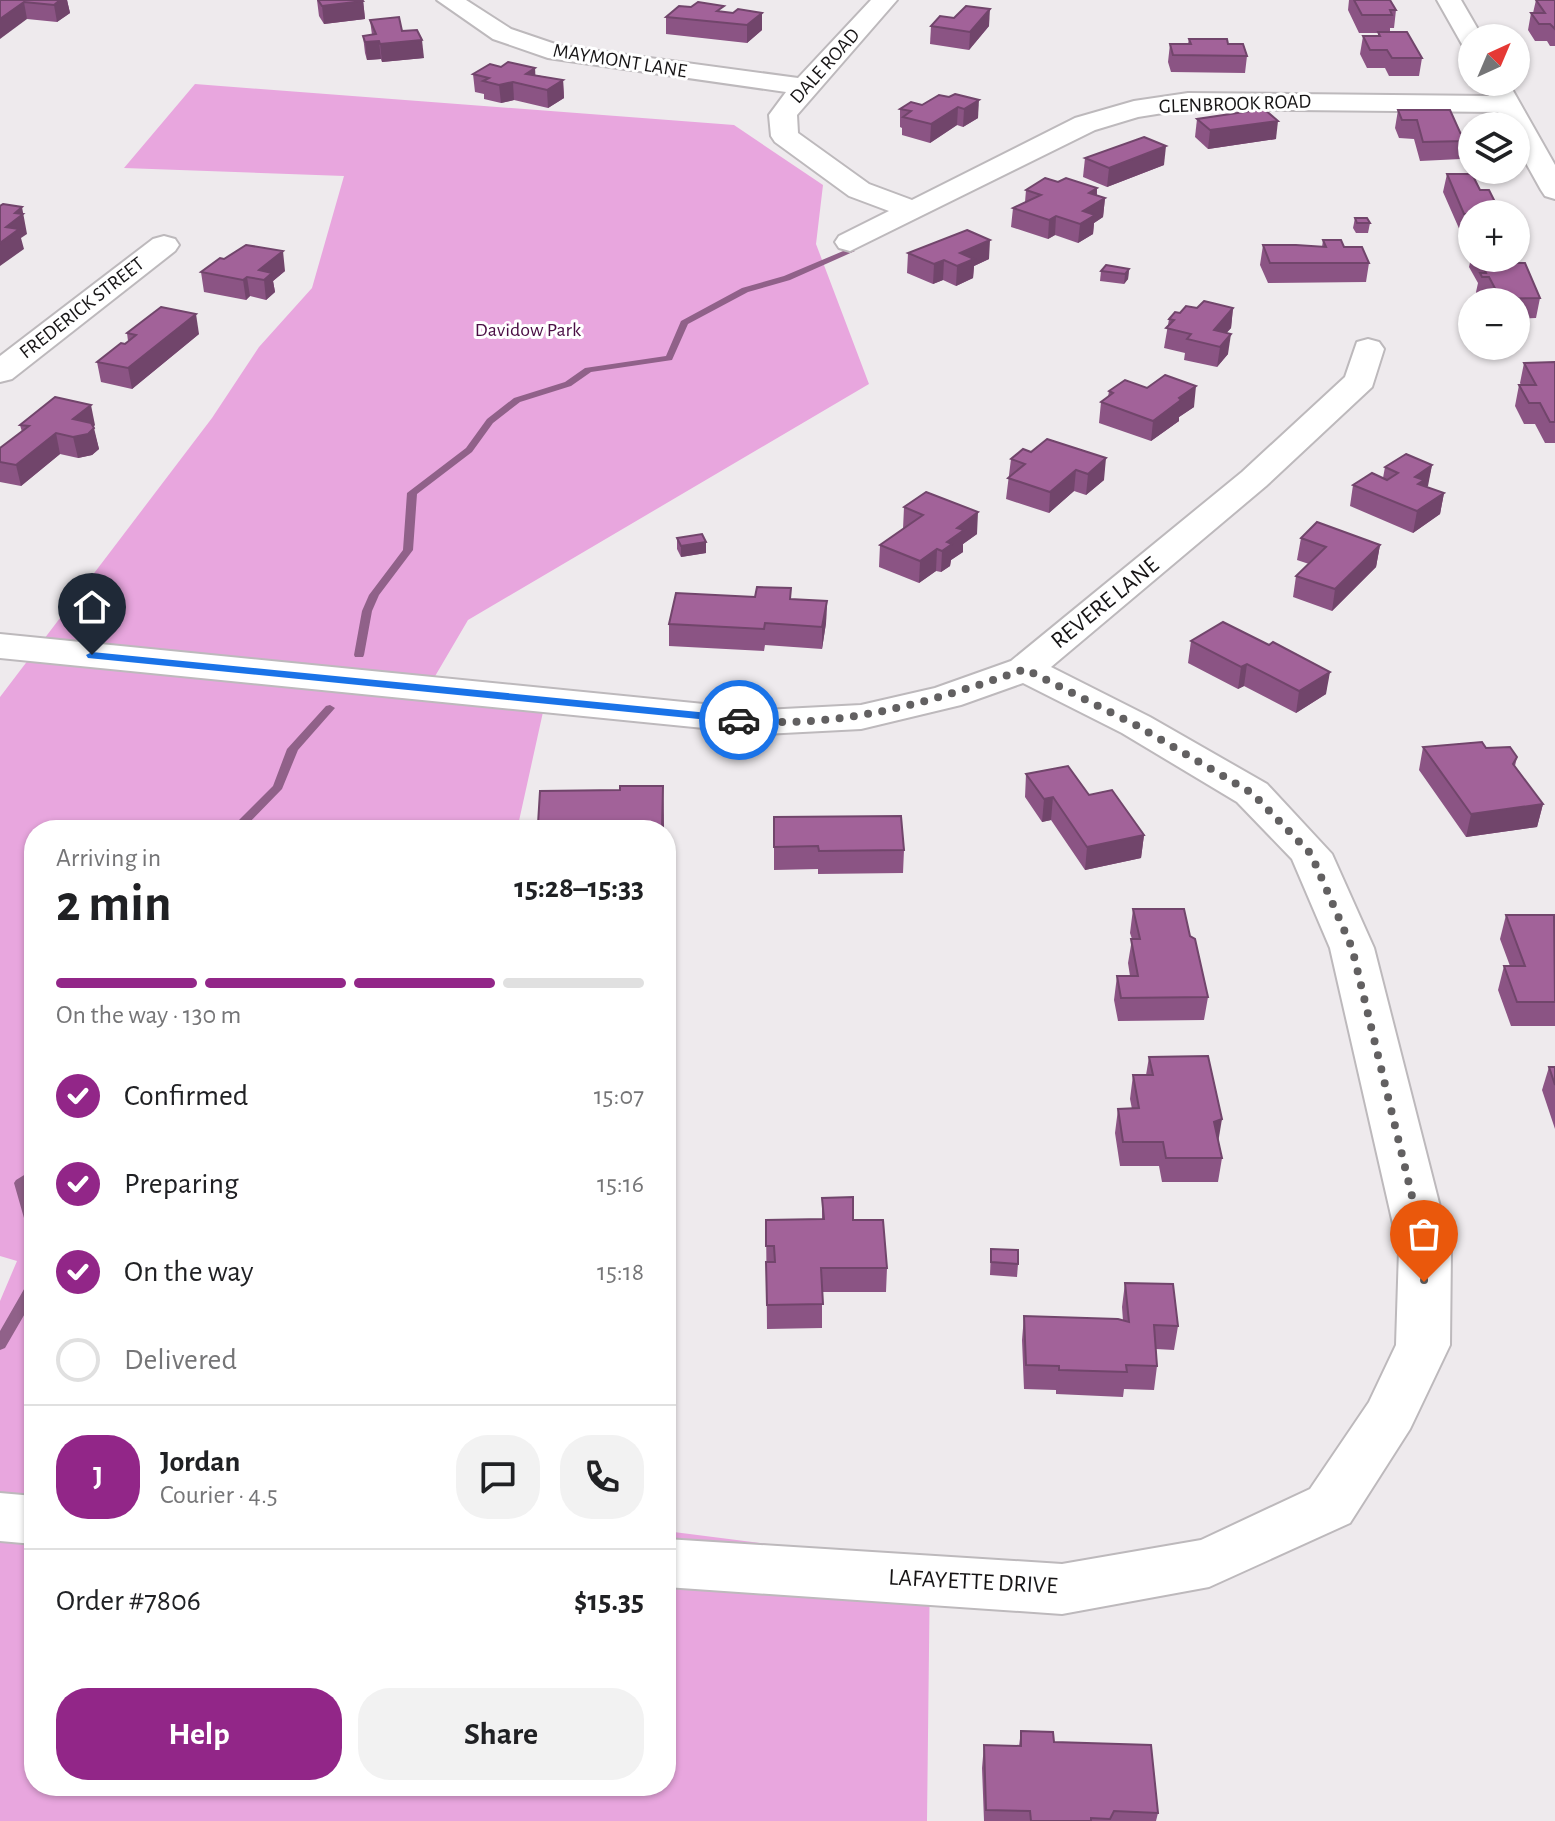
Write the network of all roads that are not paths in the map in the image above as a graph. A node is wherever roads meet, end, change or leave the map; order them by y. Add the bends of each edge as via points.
1 (449, 0) edge
2 (885, 0) edge
3 (1449, 0) edge
4 (1462, 24) edge
5 (804, 87) junction
6 (1516, 107) edge
7 (1555, 190) edge
8 (912, 210) junction
9 (850, 242) dead end
10 (164, 245) dead end
11 (1368, 349) dead end
12 (0, 372) edge
13 (0, 646) edge
14 (1025, 669) junction
15 (0, 1517) edge
16 (24, 1519) edge
17 (676, 1564) edge

1 - 5 street, MAYMONT LANE via 502,34 557,53
2 - 5 street, DALE ROAD
3 - 4 street
5 - 8 street, DALE ROAD via 783,115 785,136 859,190
6 - 7 street
6 - 8 street, GLENBROOK ROAD via 1188,101 1134,109 1085,124
8 - 9 street, GLENBROOK ROAD
10 - 12 street, FREDERICK STREET
11 - 14 street, REVERE LANE via 1360,380 1307,430
13 - 14 street, REVERE LANE via 764,722 861,717 947,697
14 - 17 street, LAFAYETTE DRIVE via 1136,725 1252,793 1311,854 1352,948 1425,1250 1423,1345 1391,1414 1330,1506 1209,1563 1062,1589
15 - 16 street

